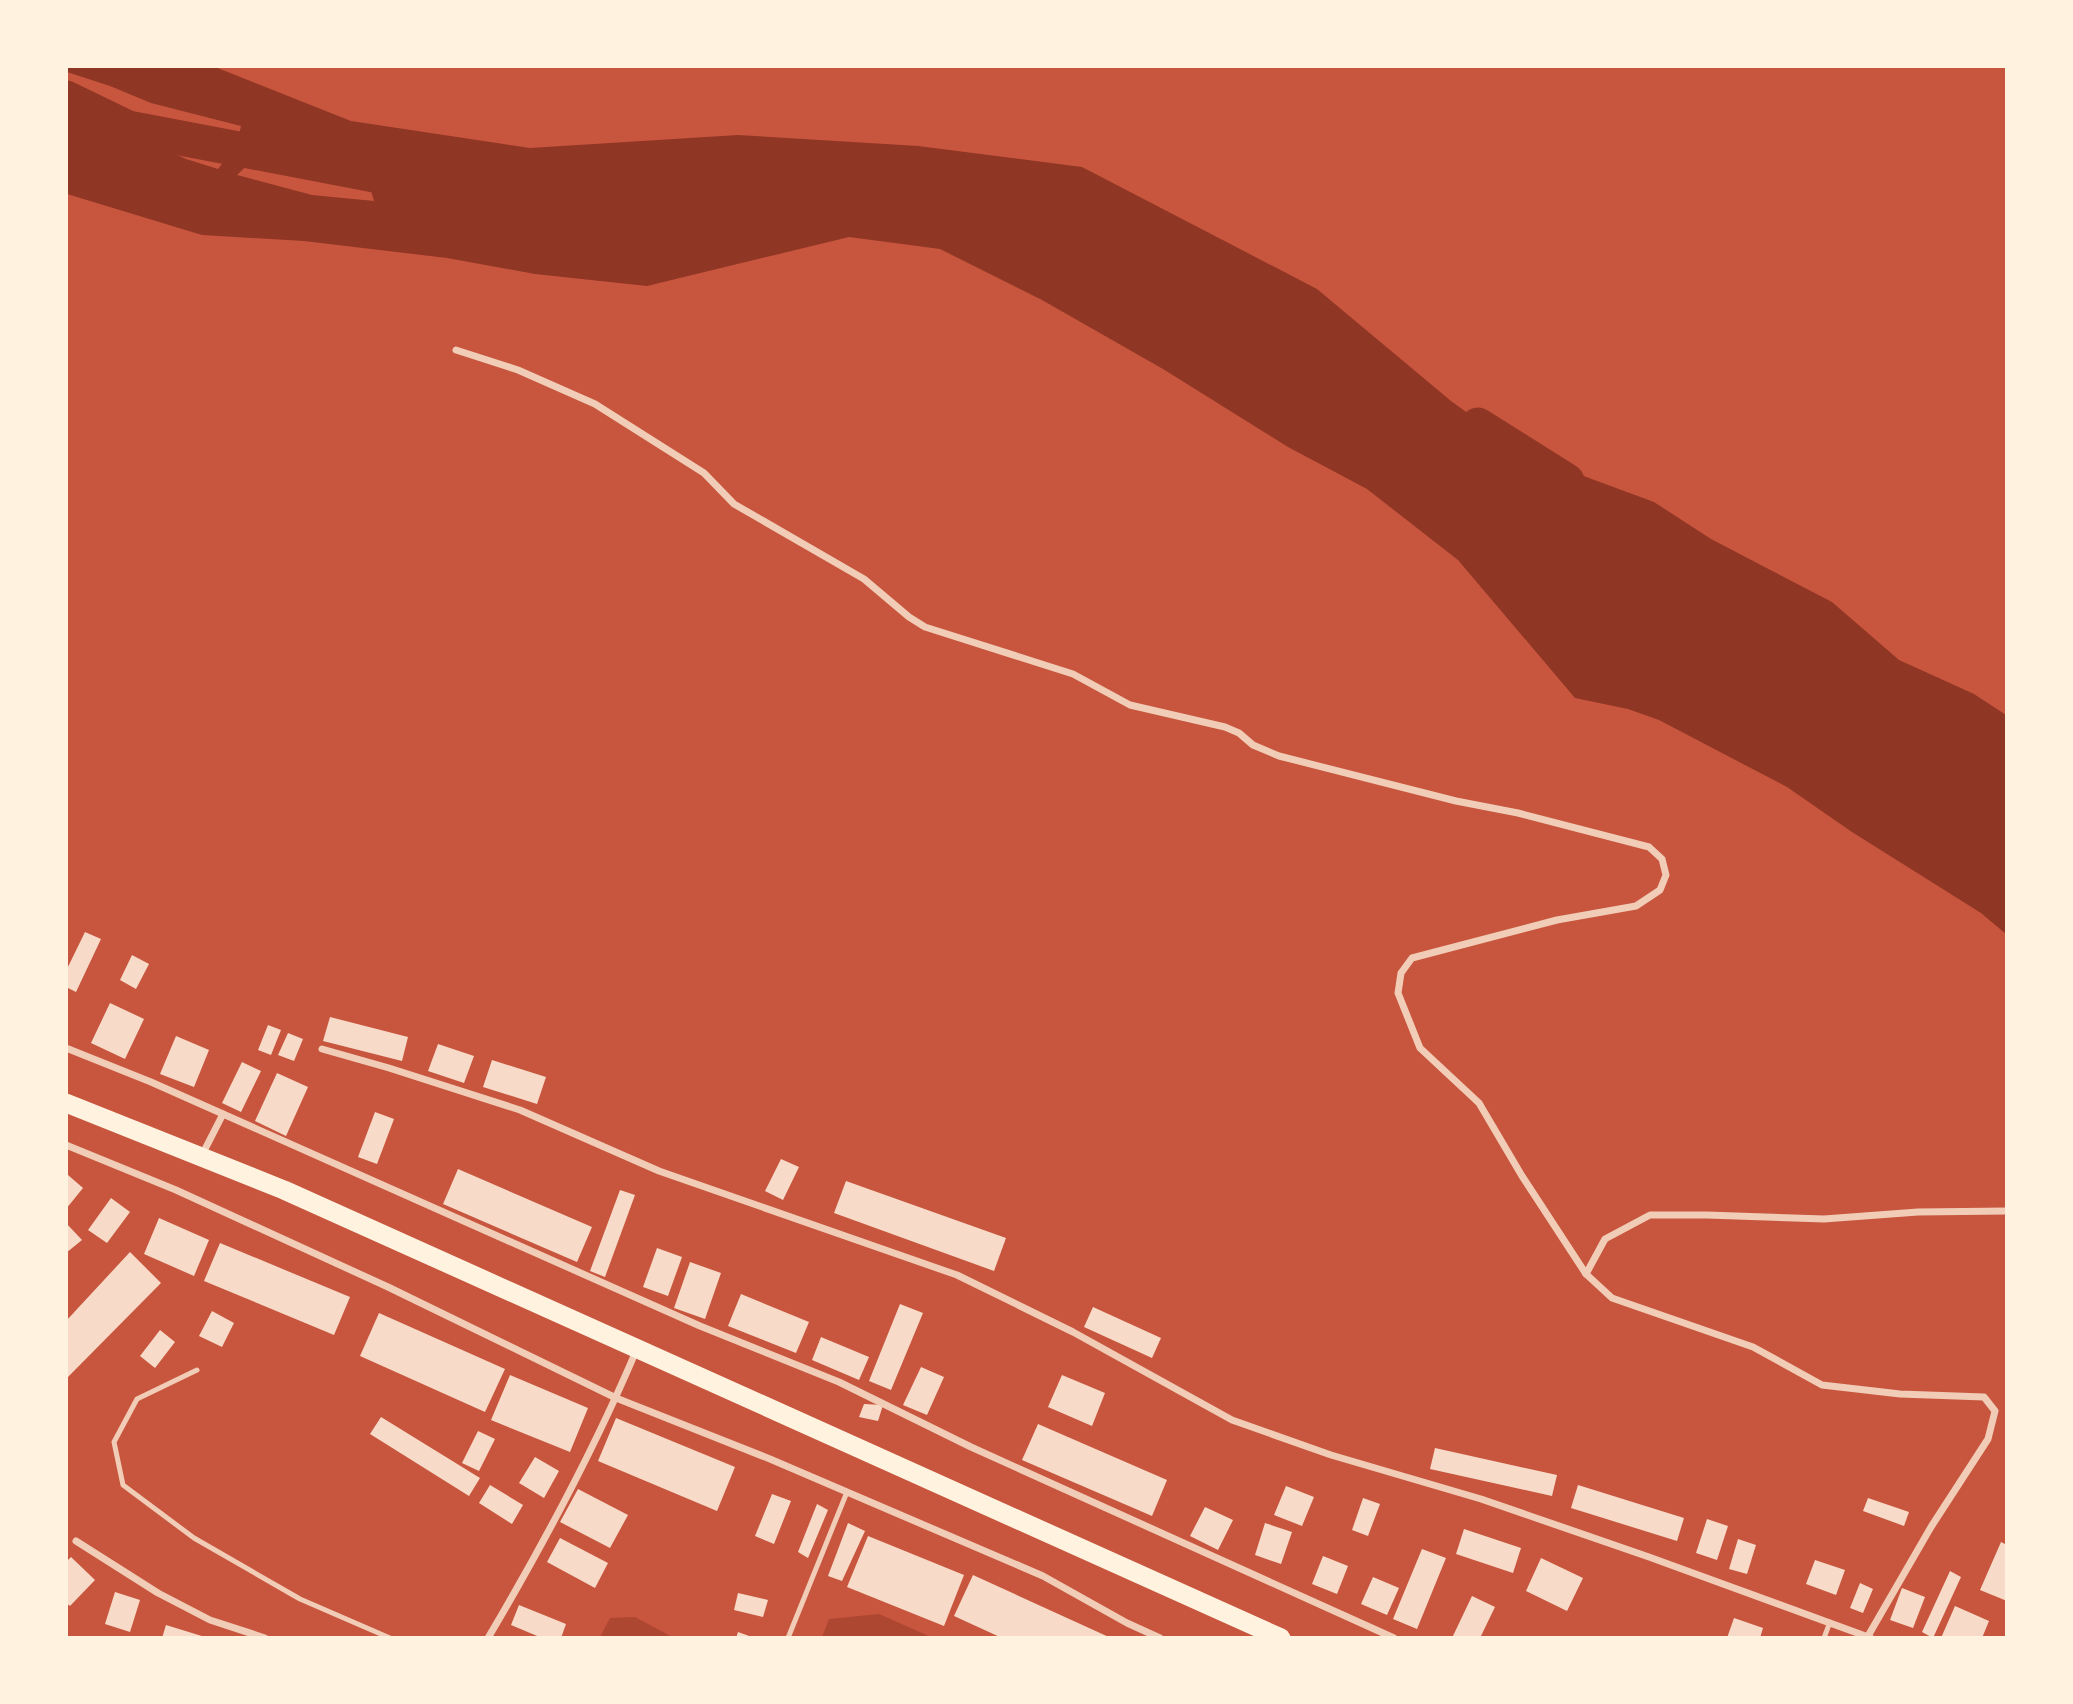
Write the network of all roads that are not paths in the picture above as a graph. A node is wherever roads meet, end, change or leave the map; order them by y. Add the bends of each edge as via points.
1 (456, 350) dead end
2 (66, 1048) edge
3 (322, 1049) dead end
4 (66, 1103) edge
5 (223, 1114) junction
6 (66, 1145) edge
7 (201, 1157) junction
8 (2007, 1211) edge
9 (1586, 1275) junction
10 (638, 1347) junction
11 (197, 1370) dead end
12 (616, 1398) junction
13 (847, 1492) junction
14 (76, 1541) dead end
15 (1830, 1622) junction
16 (265, 1637) edge
17 (390, 1637) edge
18 (488, 1637) edge
19 (788, 1637) edge
20 (1160, 1637) edge
21 (1281, 1637) edge
22 (1394, 1637) edge
23 (1824, 1637) edge
24 (1870, 1637) edge

1 - 9 street via 518,370 596,404 704,473 734,504 864,579 925,627 1073,674 1130,705 1225,727 1279,756 1649,847 1662,859 1666,875 1660,890 1636,906 1557,919 1412,958 1401,973 1398,993 1420,1048 1479,1103
2 - 5 street
3 - 15 street via 520,1110 659,1171 957,1275 1073,1332 1232,1420 1494,1504
4 - 7 highway
5 - 7 street
5 - 22 street via 700,1326 839,1382 971,1447
6 - 12 street via 388,1287
7 - 10 highway
8 - 9 street via 1824,1219 1650,1215 1605,1239
9 - 24 street via 1612,1298 1753,1346 1822,1385 1984,1397 1995,1411 1988,1439 1931,1527
10 - 12 street
10 - 21 highway
11 - 17 lane via 137,1399 114,1442 123,1485 194,1538 300,1600
12 - 13 street
12 - 18 street via 539,1550
13 - 19 lane
13 - 20 street via 1043,1576
14 - 16 street via 210,1620
15 - 23 lane
15 - 24 street

